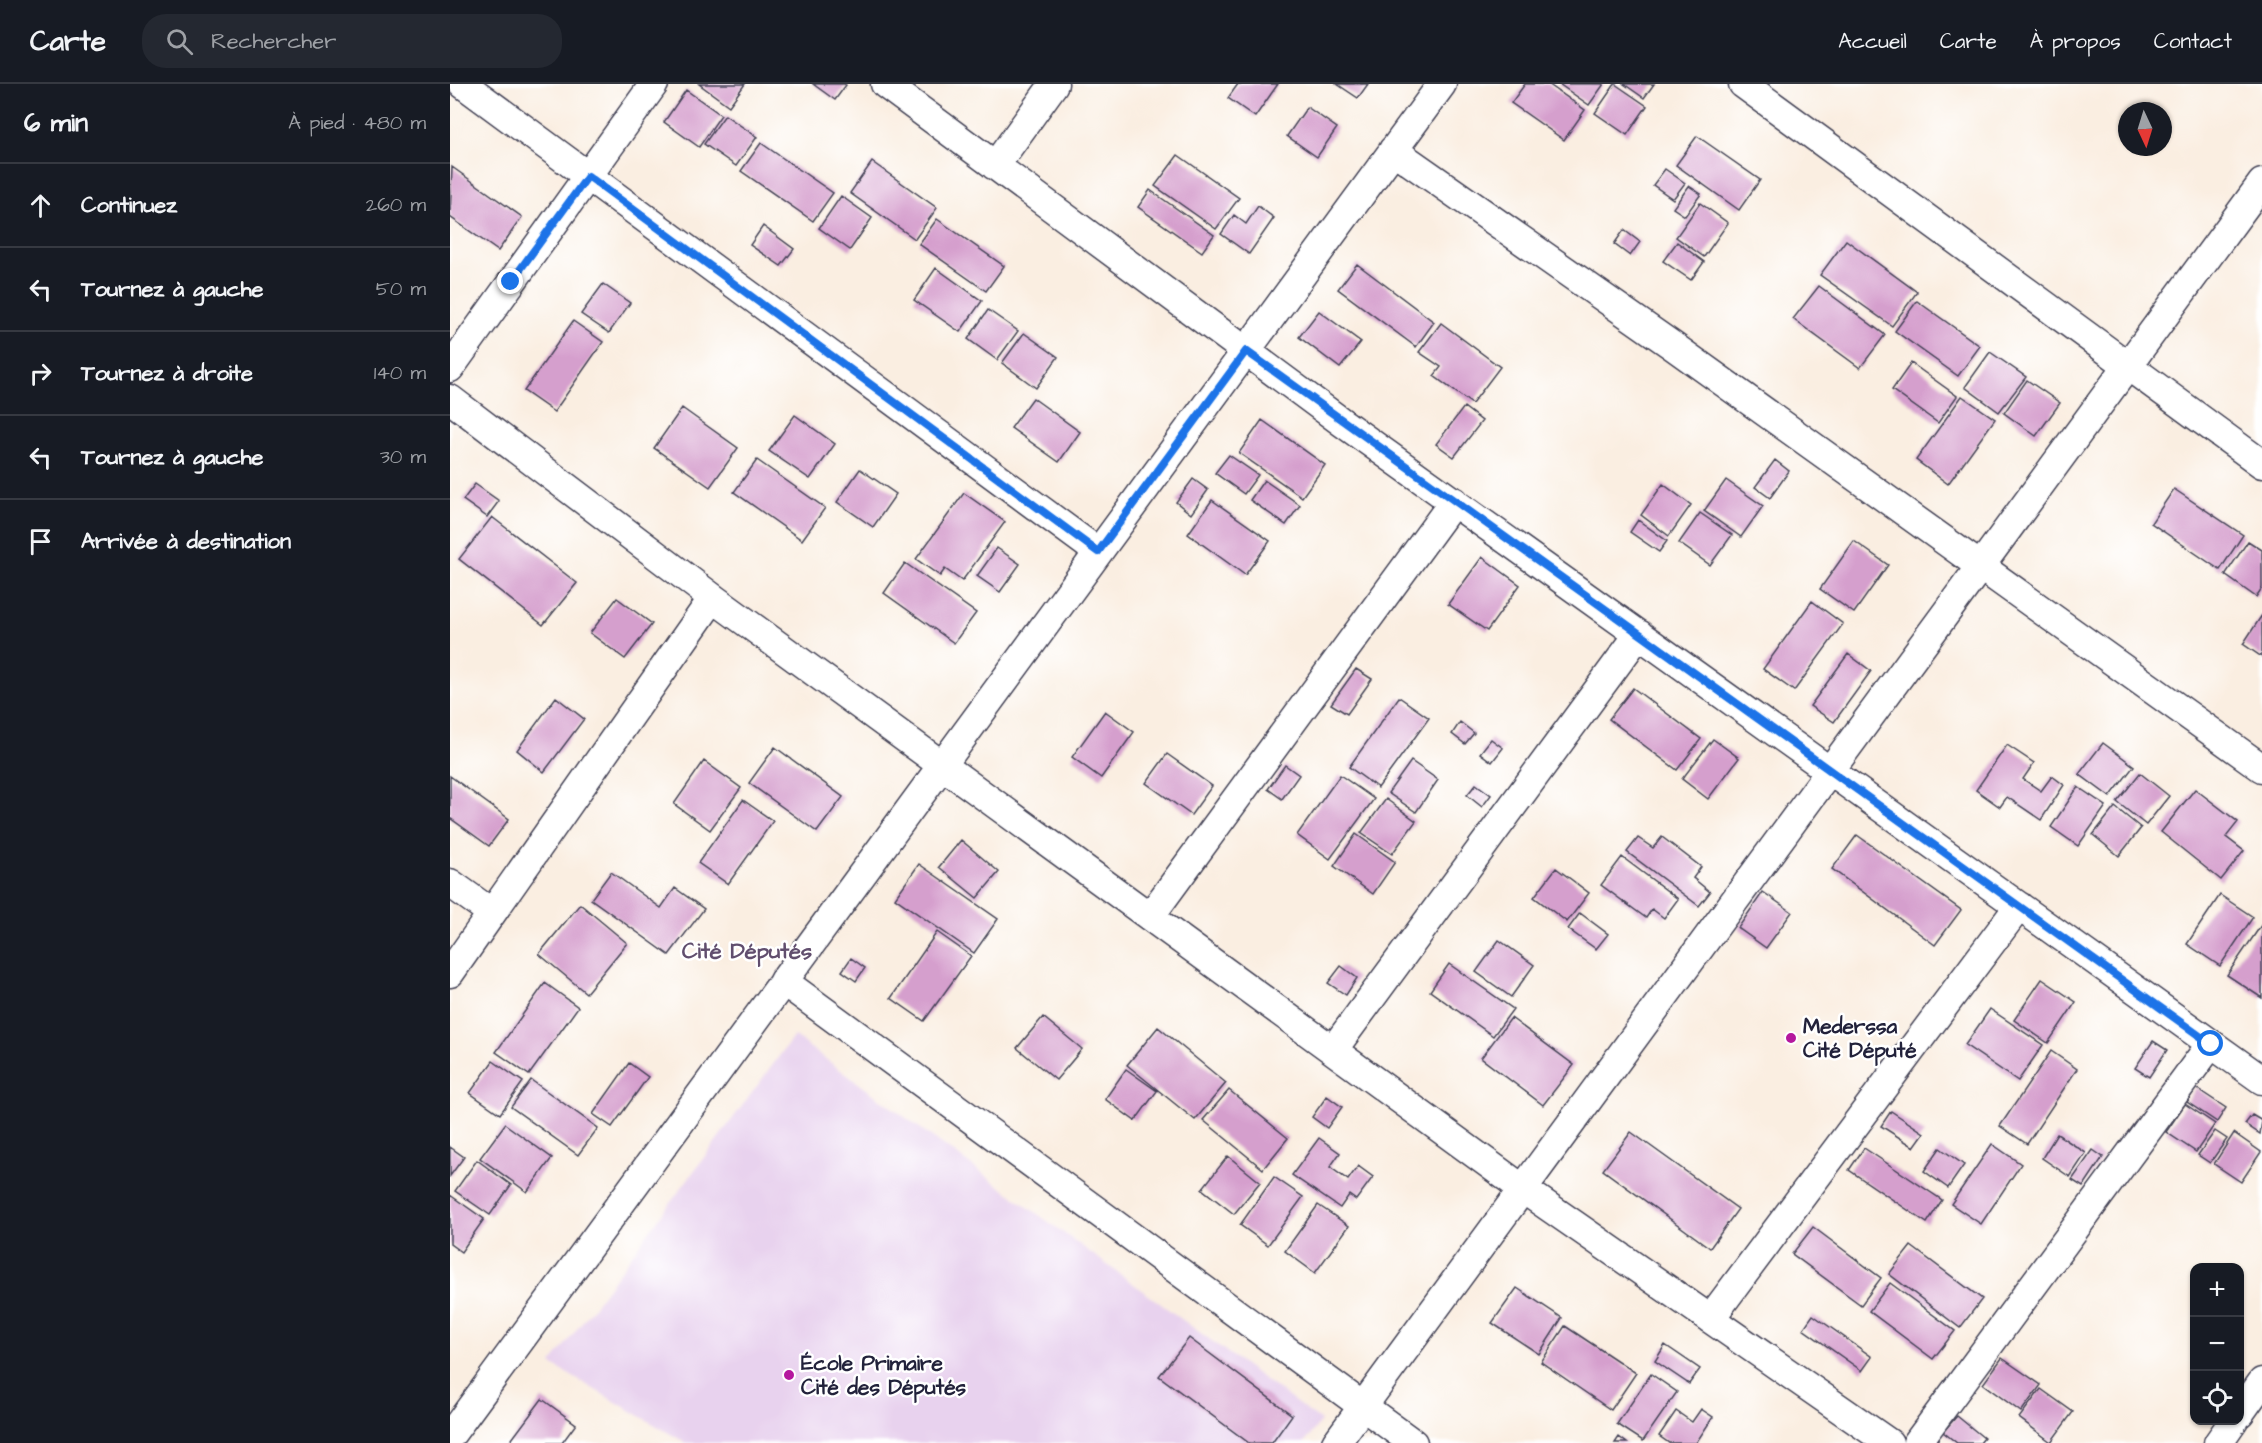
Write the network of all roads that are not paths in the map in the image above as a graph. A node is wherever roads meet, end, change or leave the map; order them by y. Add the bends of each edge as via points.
1 (463, 84) edge
2 (654, 84) edge
3 (885, 84) edge
4 (1054, 84) edge
5 (1442, 84) edge
6 (1743, 84) edge
7 (1393, 150) junction
8 (995, 166) junction
9 (588, 176) junction
10 (2262, 183) edge
11 (1246, 351) junction
12 (2128, 366) junction
13 (450, 368) edge
14 (450, 399) edge
15 (2262, 464) edge
16 (1454, 501) junction
17 (1098, 552) junction
18 (1981, 566) junction
19 (712, 598) junction
20 (1639, 634) junction
21 (943, 764) junction
22 (2262, 768) edge
23 (1830, 771) junction
24 (450, 883) edge
25 (2019, 906) junction
26 (492, 913) junction
27 (1151, 915) junction
28 (450, 973) edge
29 (783, 981) junction
30 (2211, 1044) junction
31 (1333, 1050) junction
32 (2262, 1080) edge
33 (1523, 1189) junction
34 (1710, 1318) junction
35 (2260, 1388) edge
36 (1363, 1407) junction
37 (2244, 1408) edge
38 (2231, 1425) edge
39 (450, 1436) edge
40 (1336, 1443) edge
41 (1413, 1443) edge
42 (1889, 1443) edge
43 (1917, 1443) edge
44 (2218, 1443) edge

1 - 9 street
2 - 9 street
3 - 8 street
4 - 8 street
5 - 7 street
6 - 12 street
7 - 11 street
7 - 18 street
8 - 11 street
9 - 13 street
9 - 17 street
10 - 12 street
11 - 16 street
11 - 17 street
12 - 15 street
12 - 18 street
14 - 19 street
16 - 20 street
16 - 27 street
17 - 21 street
18 - 22 street
18 - 23 street
19 - 21 street
19 - 26 street
20 - 23 street
20 - 31 street
21 - 27 street
21 - 29 street
23 - 25 street
23 - 33 street
24 - 26 street
25 - 30 street
25 - 34 street
26 - 28 street
27 - 31 street
29 - 36 street
29 - 39 street
30 - 32 street
30 - 43 street
31 - 33 street
33 - 34 street
33 - 36 street
34 - 42 street
35 - 37 street
36 - 40 street
36 - 41 street
38 - 44 street

